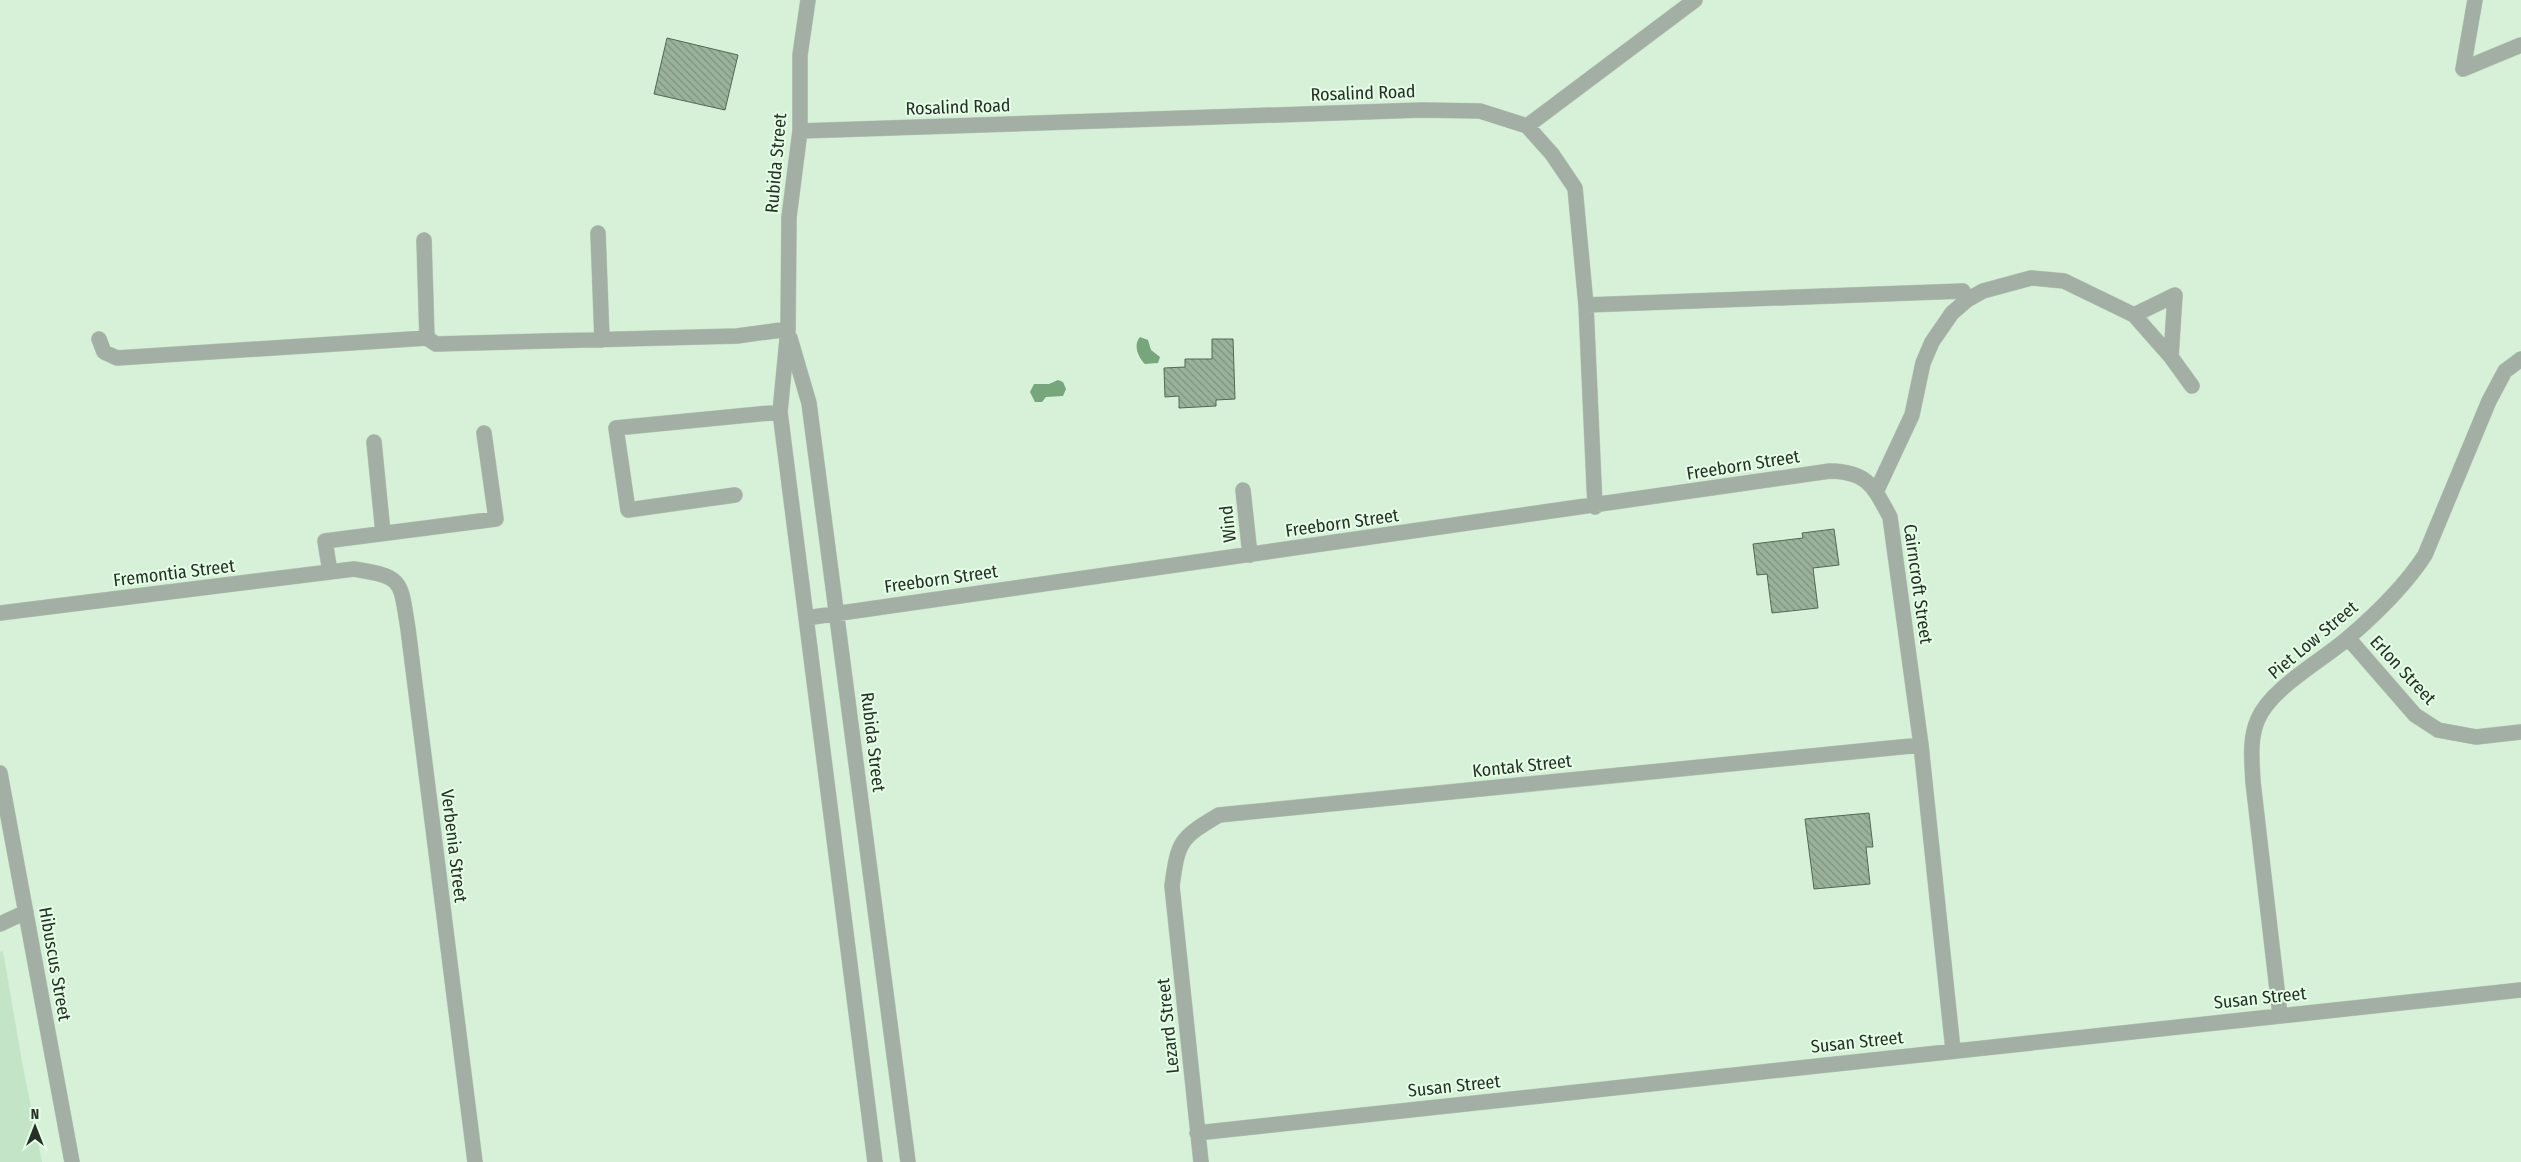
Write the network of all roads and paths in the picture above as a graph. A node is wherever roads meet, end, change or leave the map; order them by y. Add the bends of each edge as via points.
1 (808, 0) edge
2 (1695, 0) edge
3 (2475, 0) edge
4 (2521, 45) edge
5 (1527, 126) junction
6 (800, 131) junction
7 (598, 233) dead end
8 (424, 240) dead end
9 (1963, 291) dead end
10 (1586, 305) junction
11 (2134, 315) junction
12 (788, 330) junction
13 (427, 338) junction
14 (99, 339) dead end
15 (602, 340) junction
16 (2171, 357) junction
17 (2521, 359) edge
18 (2192, 386) dead end
19 (780, 412) junction
20 (484, 433) dead end
21 (374, 442) dead end
22 (1243, 490) dead end
23 (1876, 492) junction
24 (735, 495) dead end
25 (1595, 506) junction
26 (383, 533) junction
27 (1250, 555) junction
28 (354, 569) joint
29 (330, 572) junction
30 (838, 612) junction
31 (0, 613) edge
32 (806, 618) junction
33 (2348, 638) junction
34 (2521, 732) edge
35 (1921, 745) junction
36 (0, 773) edge
37 (1172, 886) joint
38 (26, 912) junction
39 (0, 924) edge
40 (2521, 990) edge
41 (2280, 1015) junction
42 (1953, 1050) junction
43 (1197, 1133) junction
44 (72, 1162) edge
45 (475, 1162) edge
46 (875, 1162) edge
47 (908, 1162) edge
48 (1201, 1162) edge

1 - 6 street, Rubida Street via 800,55
2 - 5 street
3 - 4 street via 2463,69
5 - 6 street, Rosalind Road via 1480,111 1422,110
5 - 10 street via 1552,154 1575,188
6 - 12 street, Rubida Street via 789,217
7 - 15 street
8 - 13 street
9 - 10 street
10 - 25 street
11 - 16 street
11 - 16 street via 2175,295
11 - 23 street via 2064,281 2031,278 1983,291 1967,300 1952,313 1932,342 1923,363 1912,415
12 - 15 street via 737,336
12 - 19 street, Rubida Street
12 - 30 street, Rubida Street via 809,403
13 - 14 street via 117,358 104,352
13 - 15 street via 436,344 448,345
16 - 18 street
17 - 33 street, Piet Low Street via 2505,371 2489,401 2425,555
19 - 24 street via 616,428 628,510
19 - 32 street, Rubida Street
20 - 26 street via 496,519
21 - 26 street
22 - 27 street, Wind
23 - 25 street, Freeborn Street via 1865,480 1850,472 1830,471
23 - 35 street, Cairncroft Street via 1890,517
25 - 27 street, Freeborn Street
26 - 29 street via 326,541
27 - 30 street, Freeborn Street
28 - 29 street, Fremontia Street
28 - 45 street, Verbenia Street via 386,574 402,592
29 - 31 street, Fremontia Street
30 - 32 street, Freeborn Street
30 - 47 street, Rubida Street
32 - 46 street, Rubida Street
33 - 34 street, Erlon Street via 2415,715 2438,730 2476,738
33 - 41 street, Piet Low Street via 2282,688 2258,718 2251,747
35 - 37 street, Kontak Street via 1219,815 1191,831 1180,845
35 - 42 street, Cairncroft Street
36 - 38 street, Hibuscus Street
37 - 43 street, Lezard Street
38 - 39 street
38 - 44 street, Hibuscus Street
40 - 41 street, Susan Street
41 - 42 street, Susan Street
42 - 43 street, Susan Street
43 - 48 street, Lezard Street

